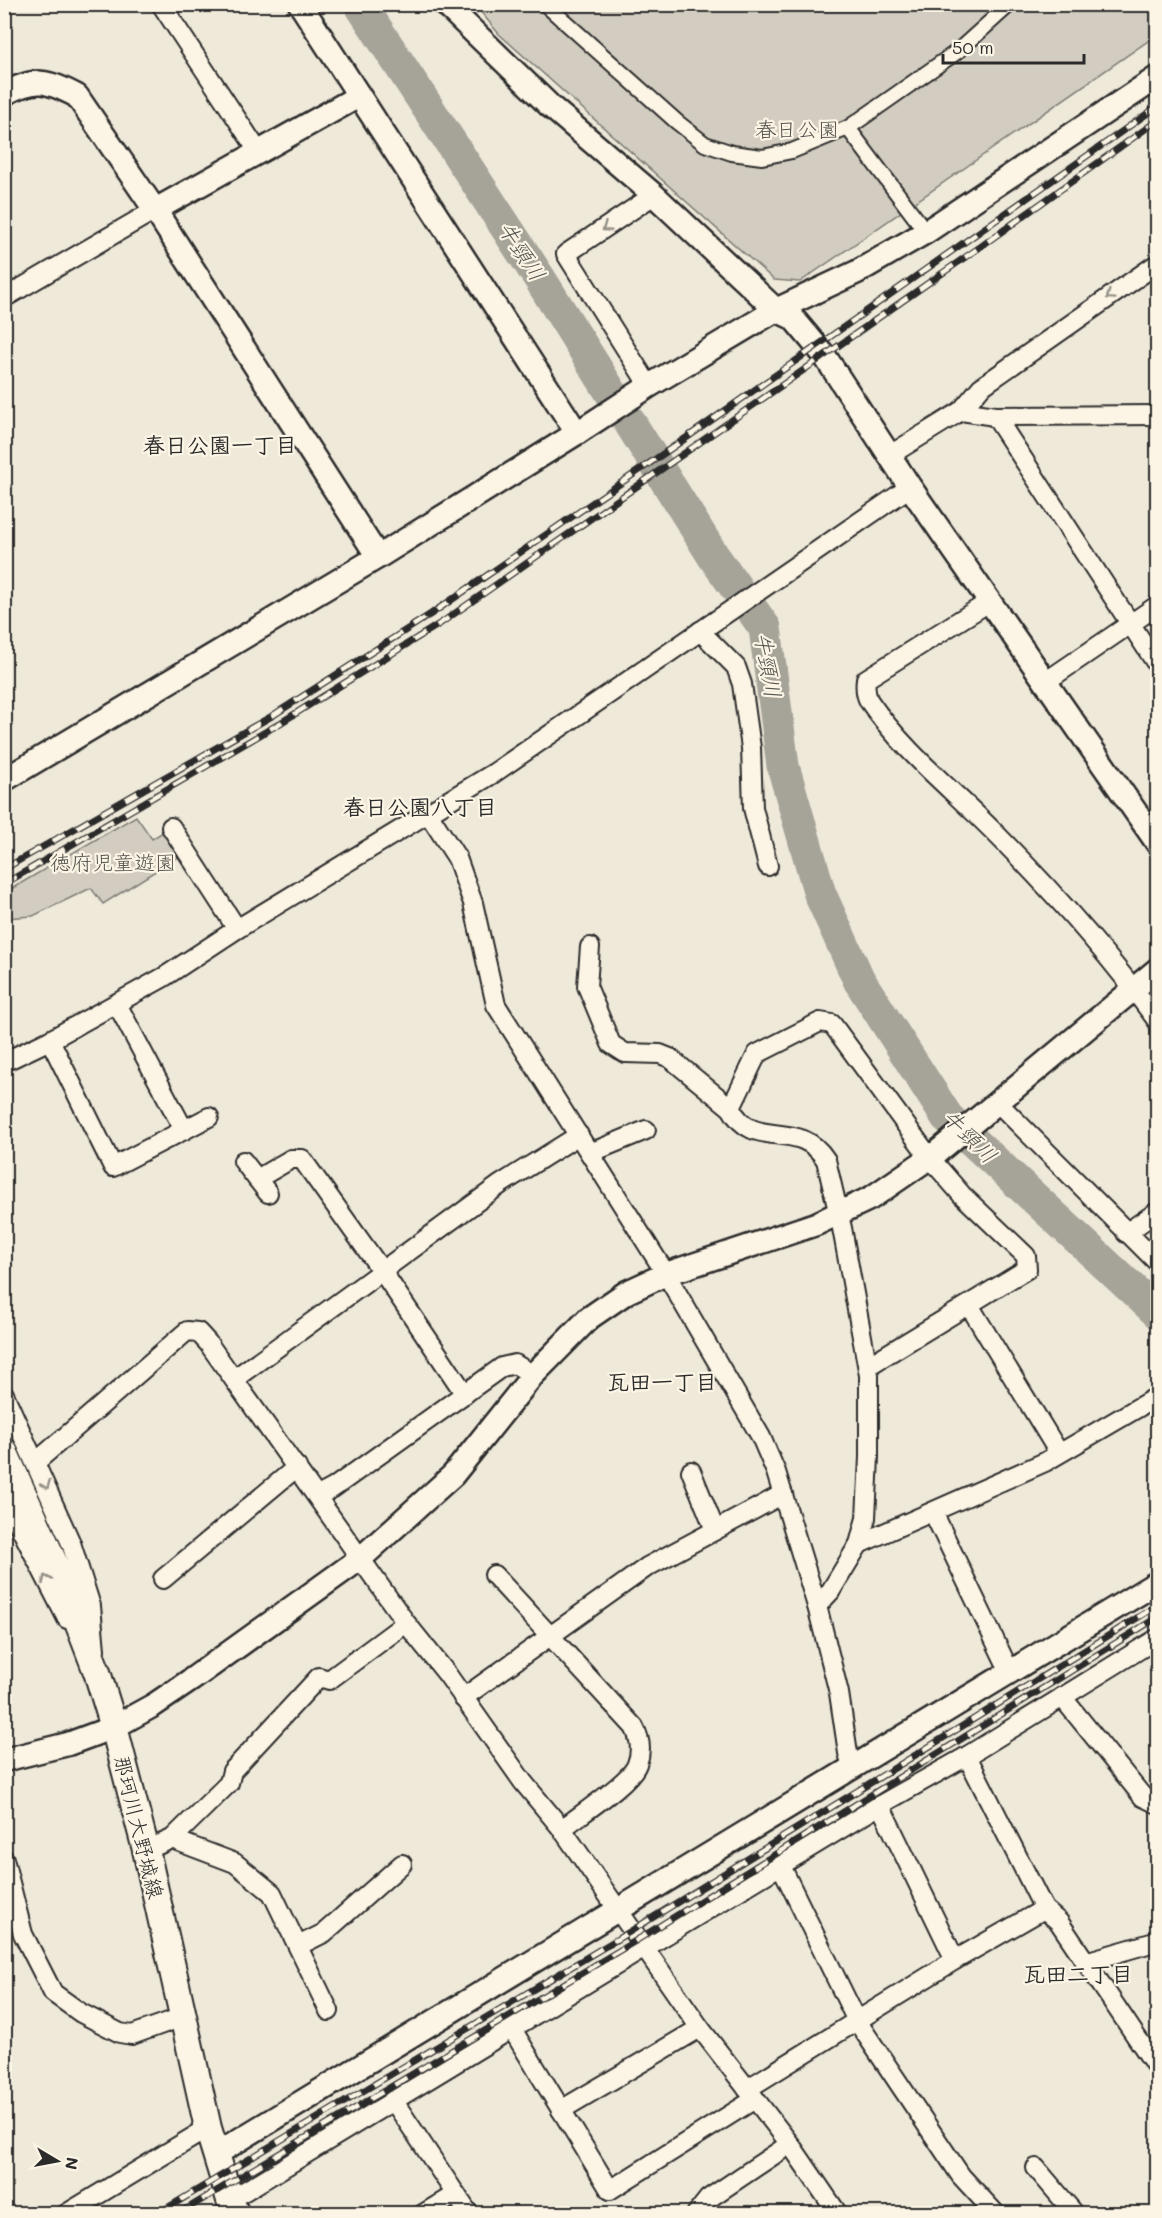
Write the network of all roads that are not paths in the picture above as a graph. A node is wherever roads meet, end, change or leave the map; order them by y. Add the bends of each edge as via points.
1 (161, 4) edge
2 (300, 4) edge
3 (445, 4) edge
4 (546, 4) edge
5 (1010, 4) edge
6 (1158, 77) edge
7 (4, 94) edge
8 (359, 96) junction
9 (848, 128) junction
10 (258, 151) junction
11 (654, 195) junction
12 (155, 210) junction
13 (926, 232) junction
14 (1158, 262) edge
15 (4, 298) edge
16 (776, 310) junction
17 (649, 386) junction
18 (961, 411) junction
19 (1158, 415) edge
20 (995, 416) junction
21 (577, 433) junction
22 (890, 455) junction
23 (910, 487) junction
24 (378, 557) junction
25 (989, 602) junction
26 (1158, 605) edge
27 (1129, 624) junction
28 (707, 626) junction
29 (1158, 666) edge
30 (1045, 681) junction
31 (4, 780) edge
32 (428, 813) junction
33 (171, 827) dead end
34 (1158, 844) edge
35 (768, 866) dead end
36 (237, 929) junction
37 (590, 947) dead end
38 (1158, 969) edge
39 (1134, 988) junction
40 (117, 1004) junction
41 (1158, 1022) edge
42 (50, 1040) junction
43 (4, 1062) edge
44 (997, 1102) junction
45 (731, 1108) junction
46 (209, 1117) dead end
47 (183, 1130) junction
48 (646, 1130) dead end
49 (579, 1135) junction
50 (590, 1152) junction
51 (933, 1156) junction
52 (243, 1161) dead end
53 (1158, 1211) edge
54 (840, 1214) junction
55 (1126, 1233) junction
56 (1158, 1263) edge
57 (382, 1271) junction
58 (666, 1274) junction
59 (969, 1305) junction
60 (868, 1366) junction
61 (532, 1375) junction
62 (234, 1379) junction
63 (4, 1394) edge
64 (465, 1394) junction
65 (1158, 1396) edge
66 (4, 1451) edge
67 (1059, 1453) junction
68 (36, 1462) junction
69 (297, 1467) junction
70 (691, 1471) dead end
71 (783, 1494) junction
72 (4, 1496) edge
73 (318, 1496) junction
74 (933, 1512) junction
75 (715, 1530) junction
76 (859, 1544) junction
77 (361, 1558) junction
78 (494, 1575) dead end
79 (163, 1579) dead end
80 (1158, 1582) edge
81 (817, 1606) junction
82 (406, 1623) junction
83 (548, 1636) junction
84 (1158, 1638) edge
85 (96, 1672) junction
86 (1010, 1672) junction
87 (1062, 1697) junction
88 (463, 1698) junction
89 (114, 1727) junction
90 (967, 1756) junction
91 (4, 1760) edge
92 (852, 1766) junction
93 (1158, 1803) edge
94 (880, 1805) junction
95 (562, 1829) junction
96 (172, 1839) junction
97 (146, 1850) junction
98 (4, 1859) edge
99 (402, 1864) dead end
100 (781, 1866) junction
101 (1044, 1909) junction
102 (618, 1910) junction
103 (1158, 1941) edge
104 (298, 1946) junction
105 (645, 1948) junction
106 (955, 1960) junction
107 (1085, 1962) junction
108 (329, 2011) dead end
109 (182, 2018) junction
110 (857, 2021) junction
111 (700, 2028) junction
112 (512, 2029) junction
113 (1158, 2069) edge
114 (751, 2094) junction
115 (393, 2100) junction
116 (561, 2110) junction
117 (208, 2128) junction
118 (790, 2144) junction
119 (216, 2154) junction
120 (1036, 2168) dead end
121 (456, 2194) junction
122 (233, 2207) edge
123 (66, 2214) edge
124 (423, 2214) edge
125 (469, 2214) edge
126 (696, 2214) edge
127 (838, 2214) edge
128 (996, 2214) edge
129 (1075, 2214) edge

1 - 10 street
2 - 8 street
3 - 11 street via 550,106
4 - 9 street via 705,144 762,157 792,151
5 - 9 street via 958,51
6 - 13 street
7 - 12 street via 39,81 77,96
8 - 10 street
8 - 21 street
9 - 13 street
10 - 12 street
11 - 16 street
11 -> 17 street via 566,254
12 - 15 street
12 - 24 street
13 - 16 street via 857,272
14 -> 18 street via 981,387
16 - 17 street
16 - 22 street via 793,318 824,355
17 - 21 street
18 - 20 street
18 - 22 street
19 - 20 street
20 - 27 street
21 - 24 street
22 - 23 street
23 - 25 street
23 - 28 street
24 - 31 street
25 - 30 street
25 - 39 street via 866,679 867,698 890,728 1001,838
26 - 27 street
27 - 29 street
27 - 30 street
28 - 32 street via 494,773
28 - 35 street via 736,667 742,684 751,748 753,808
30 - 34 street
32 - 36 street
32 - 49 street via 457,858 473,903 496,1005
33 - 36 street
36 - 40 street
37 - 45 street via 587,986 611,1044 625,1053 660,1054 670,1059
38 - 39 street
39 - 41 street
39 - 44 street
40 - 42 street
40 - 47 street
42 - 43 street
42 - 47 street via 113,1167
44 - 51 street
44 - 55 street
45 - 51 street via 758,1054 825,1022 832,1024
45 - 54 street via 747,1128 797,1137 820,1150
46 - 47 street
48 - 50 street
49 - 50 street
49 - 57 street via 501,1184
50 - 58 street
51 - 54 street via 872,1198
51 - 59 street via 962,1195 1026,1257 1027,1269
52 - 57 street via 262,1186 291,1159 302,1159
53 - 55 street
54 - 58 street
54 - 60 street
55 - 56 street
57 - 62 street
57 - 64 street
58 - 61 street via 627,1292 589,1318
58 - 71 street via 760,1437
59 - 60 street
59 - 67 street
60 - 76 street via 866,1518
61 - 64 street via 515,1364 502,1367
61 - 77 street via 453,1475
62 - 68 street via 198,1332 187,1331
62 - 69 street
63 - 68 street
64 - 73 street
65 - 67 street
66 - 85 main road, 那珂川大野城線 via 61,1578
67 - 74 street
68 -> 85 street via 71,1543 91,1606
69 - 73 street
69 - 79 street
70 - 75 street
71 - 75 street
71 - 81 street
85 -> 72 street
73 - 77 street
74 - 76 street
74 - 86 street
75 - 83 street via 647,1567
76 - 81 street
77 - 82 street
77 - 89 street via 191,1680
78 - 83 street
80 - 86 street
81 - 92 street
82 - 88 street
82 - 96 street via 328,1680 319,1677 232,1771 229,1783
83 - 88 street
83 - 95 street via 634,1727 639,1738 637,1765 629,1777
84 - 87 street
85 - 89 main road, 那珂川大野城線
86 - 92 street
87 - 90 street
87 - 93 street via 1143,1797
88 - 95 street
89 - 91 street via 69,1744
89 - 97 main road, 那珂川大野城線
90 - 94 street
90 - 101 street
92 - 102 street
94 - 100 street
94 - 106 street
95 - 102 street
96 - 97 street
96 - 104 street via 235,1863 272,1893
97 - 109 main road, 那珂川大野城線
98 - 109 street via 23,1934 53,1993 120,2033 132,2035
99 - 104 street via 324,1932
100 - 105 street
100 - 110 street
101 - 106 street
101 - 107 street via 1059,1922
102 - 105 street
102 - 119 street
103 - 107 street
104 - 108 street
105 - 111 street
105 - 112 street
106 - 110 street
107 - 113 street
109 - 117 main road, 那珂川大野城線
110 - 114 street
110 - 128 street via 961,2176
111 - 114 street
111 - 116 street
112 - 115 street
112 - 116 street
114 - 116 street via 610,2190
114 - 118 street
115 - 121 street
115 - 122 street
117 - 119 main road, 那珂川大野城線
117 - 123 street
118 - 126 street via 708,2199
118 - 127 street
119 - 122 main road, 那珂川大野城線
120 - 129 street
121 - 124 street
121 - 125 street

